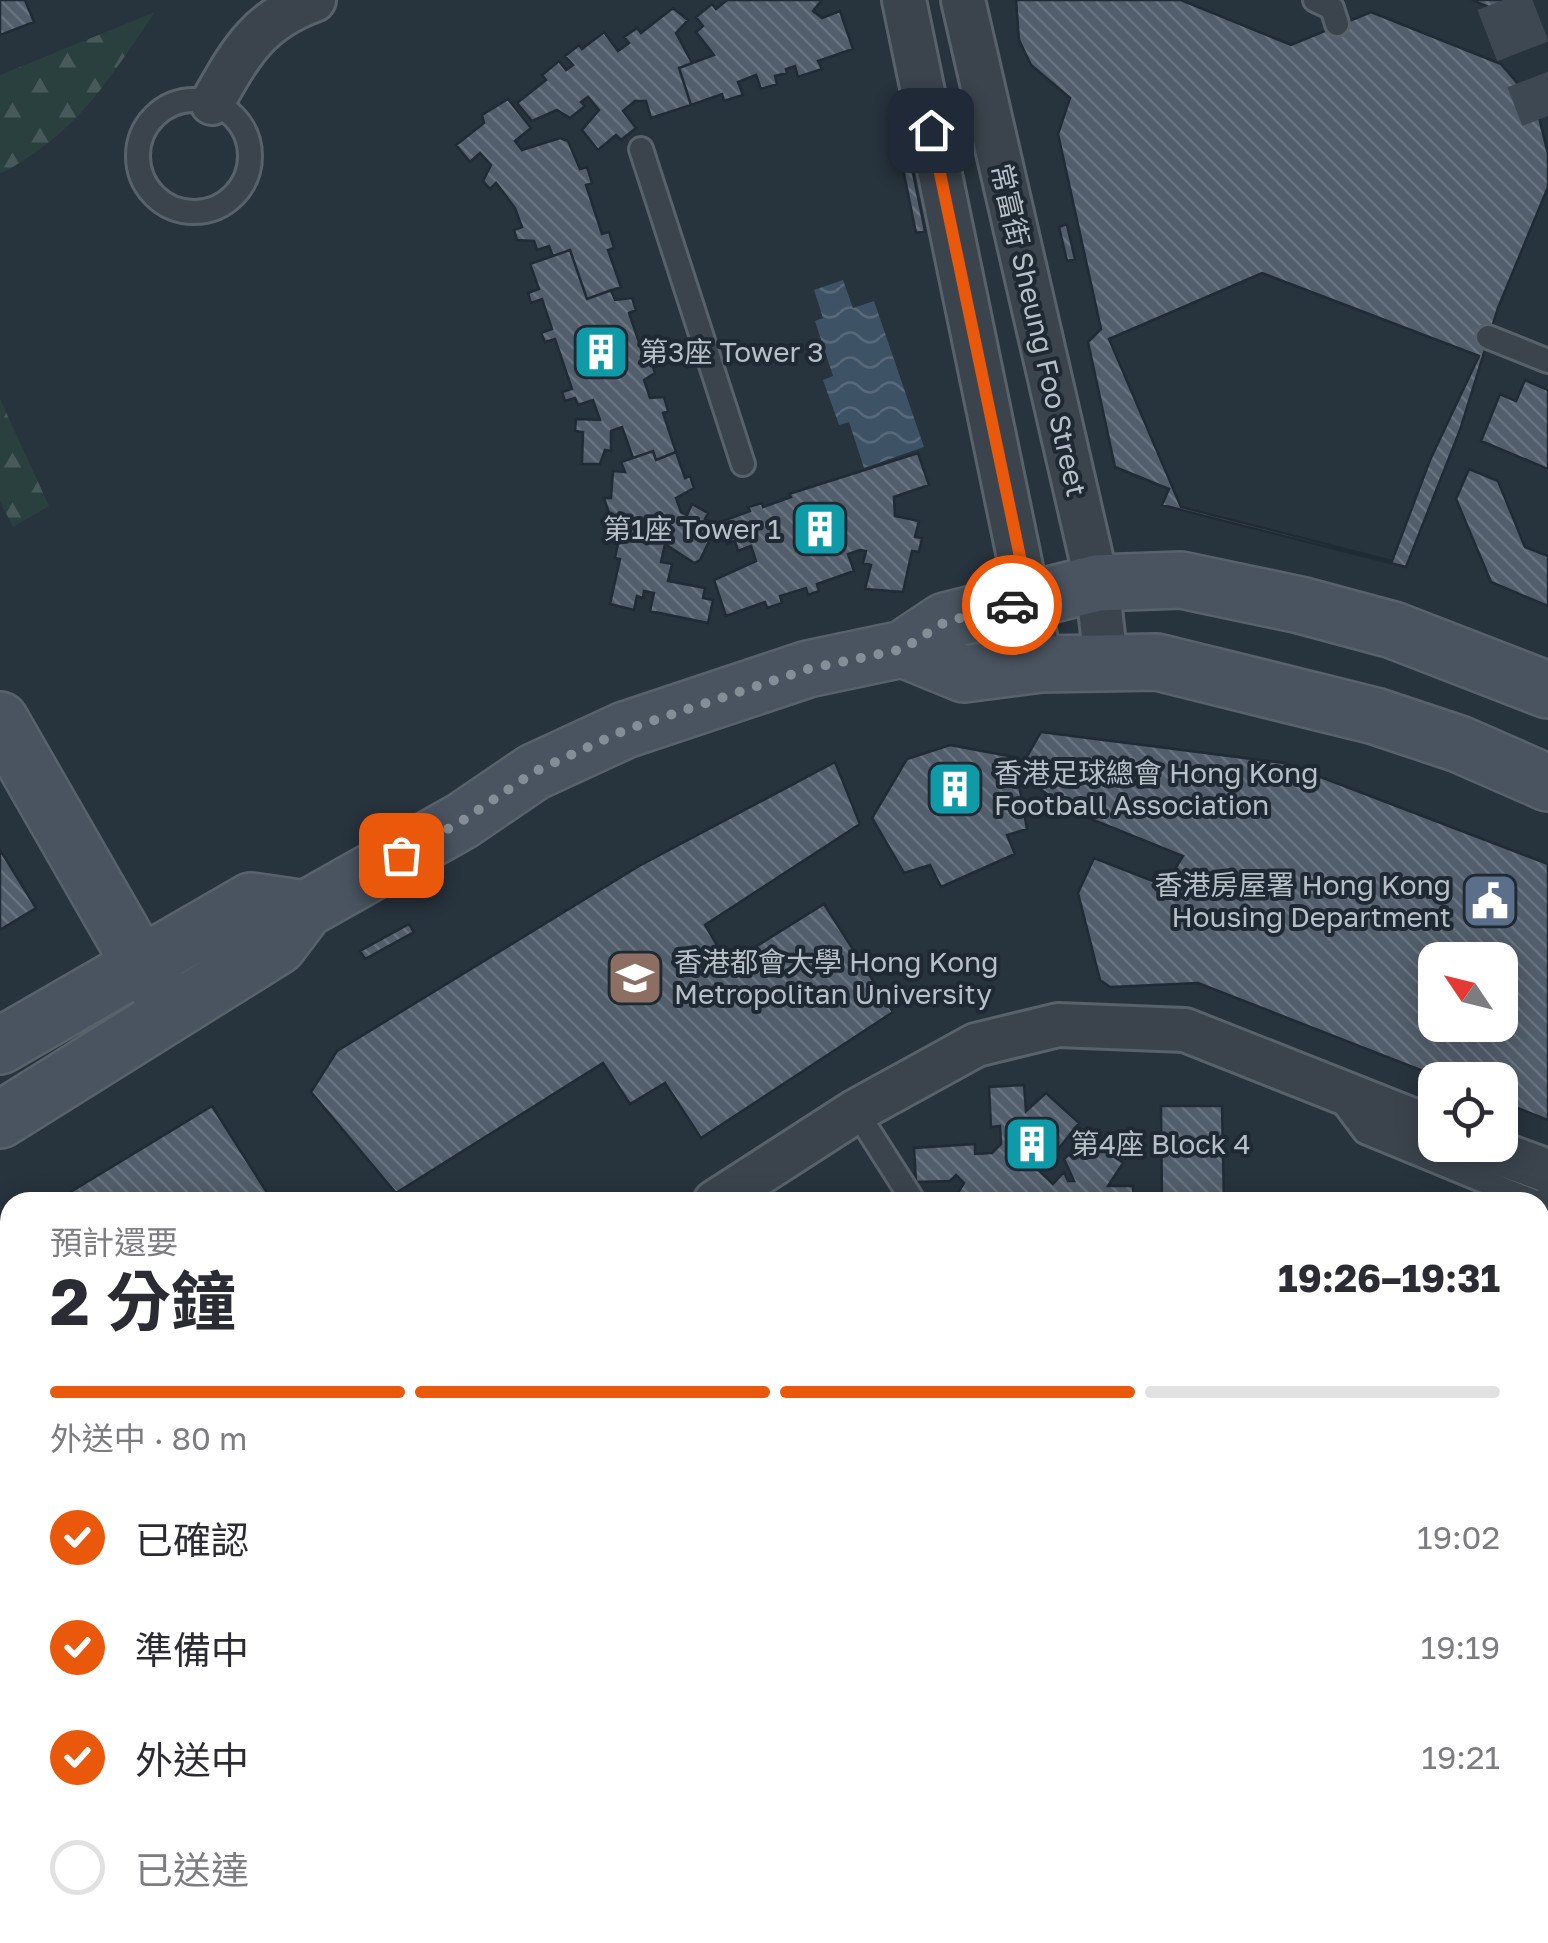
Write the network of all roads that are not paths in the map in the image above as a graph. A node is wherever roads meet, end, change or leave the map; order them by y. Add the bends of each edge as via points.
1 (314, 0) edge
2 (904, 0) edge
3 (963, 0) edge
4 (1316, 0) edge
5 (1337, 24) dead end
6 (212, 103) junction
7 (641, 149) dead end
8 (1488, 337) dead end
9 (1548, 361) edge
10 (743, 464) dead end
11 (1097, 583) junction
12 (1029, 600) junction
13 (903, 649) junction
14 (1106, 661) junction
15 (1041, 664) junction
16 (1548, 690) edge
17 (0, 720) edge
18 (1548, 783) edge
19 (306, 909) junction
20 (140, 962) junction
21 (174, 1009) junction
22 (0, 1046) edge
23 (1332, 1089) junction
24 (856, 1111) junction
25 (0, 1120) edge
26 (1418, 1122) edge
27 (1518, 1160) edge
28 (1548, 1171) edge
29 (730, 1192) edge
30 (908, 1192) edge
31 (1511, 1192) edge

1 - 6 street via 283,12 252,37
2 - 12 street
3 - 11 street, 常富街 Sheung Foo Street
4 - 5 lane via 1332,8
6 - 6 lane via 248,136 248,171 221,206 180,211 150,191 138,146 166,108 181,101
7 - 10 lane
8 - 9 lane
11 - 12 main road
11 - 14 street, 常富街 Sheung Foo Street
11 - 16 main road via 1181,580 1300,605 1393,630
12 - 13 main road via 945,622
12 - 15 street
13 - 15 main road via 964,674
13 - 19 main road via 808,669 625,730 534,772
14 - 15 main road
14 - 18 main road via 1157,662 1375,716
17 - 20 main road
19 - 20 main road via 251,901
19 - 21 main road via 278,946
20 - 21 main road
20 - 22 main road
21 - 25 main road
23 - 24 street via 1184,1030 1058,1024 976,1045
23 - 26 street
23 - 31 lane via 1366,1132
24 - 29 street
24 - 30 lane
27 - 28 street

